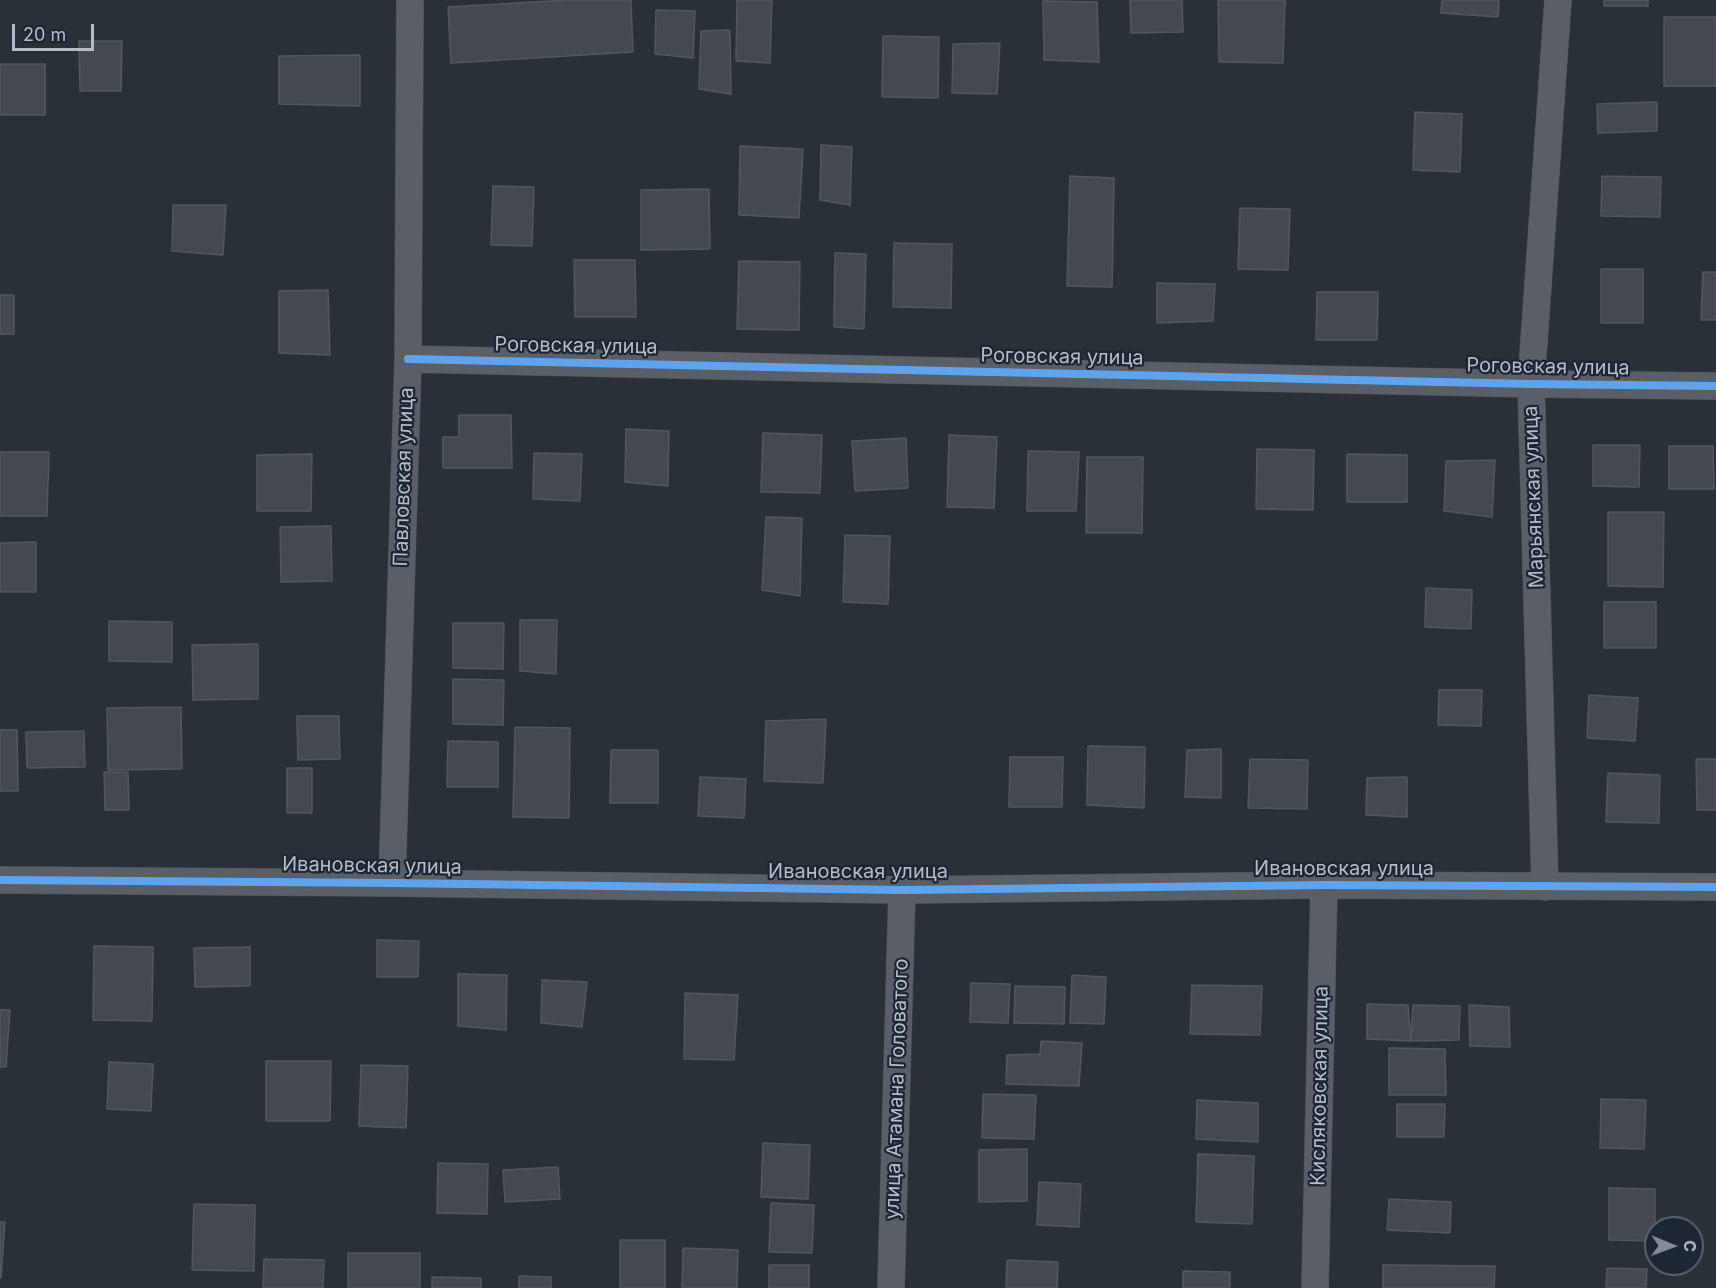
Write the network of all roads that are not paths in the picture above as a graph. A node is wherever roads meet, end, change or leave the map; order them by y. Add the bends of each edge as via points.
1 (410, 0) edge
2 (1558, 0) edge
3 (408, 359) junction
4 (1531, 384) junction
5 (1716, 386) edge
6 (0, 880) edge
7 (392, 883) junction
8 (1324, 885) junction
9 (1545, 887) junction
10 (1716, 887) edge
11 (902, 890) junction
12 (891, 1288) edge
13 (1315, 1288) edge

1 - 3 street, Павловская улица
2 - 4 street, Марьянская улица
3 - 4 street, Роговская улица
3 - 7 street, Павловская улица
4 - 5 street, Роговская улица
4 - 9 street, Марьянская улица
6 - 7 street, Ивановская улица
7 - 11 street, Ивановская улица
8 - 9 street, Ивановская улица
8 - 11 street, Ивановская улица
8 - 13 street, Кисляковская улица
9 - 10 street, Ивановская улица
11 - 12 street, улица Атамана Головатого

